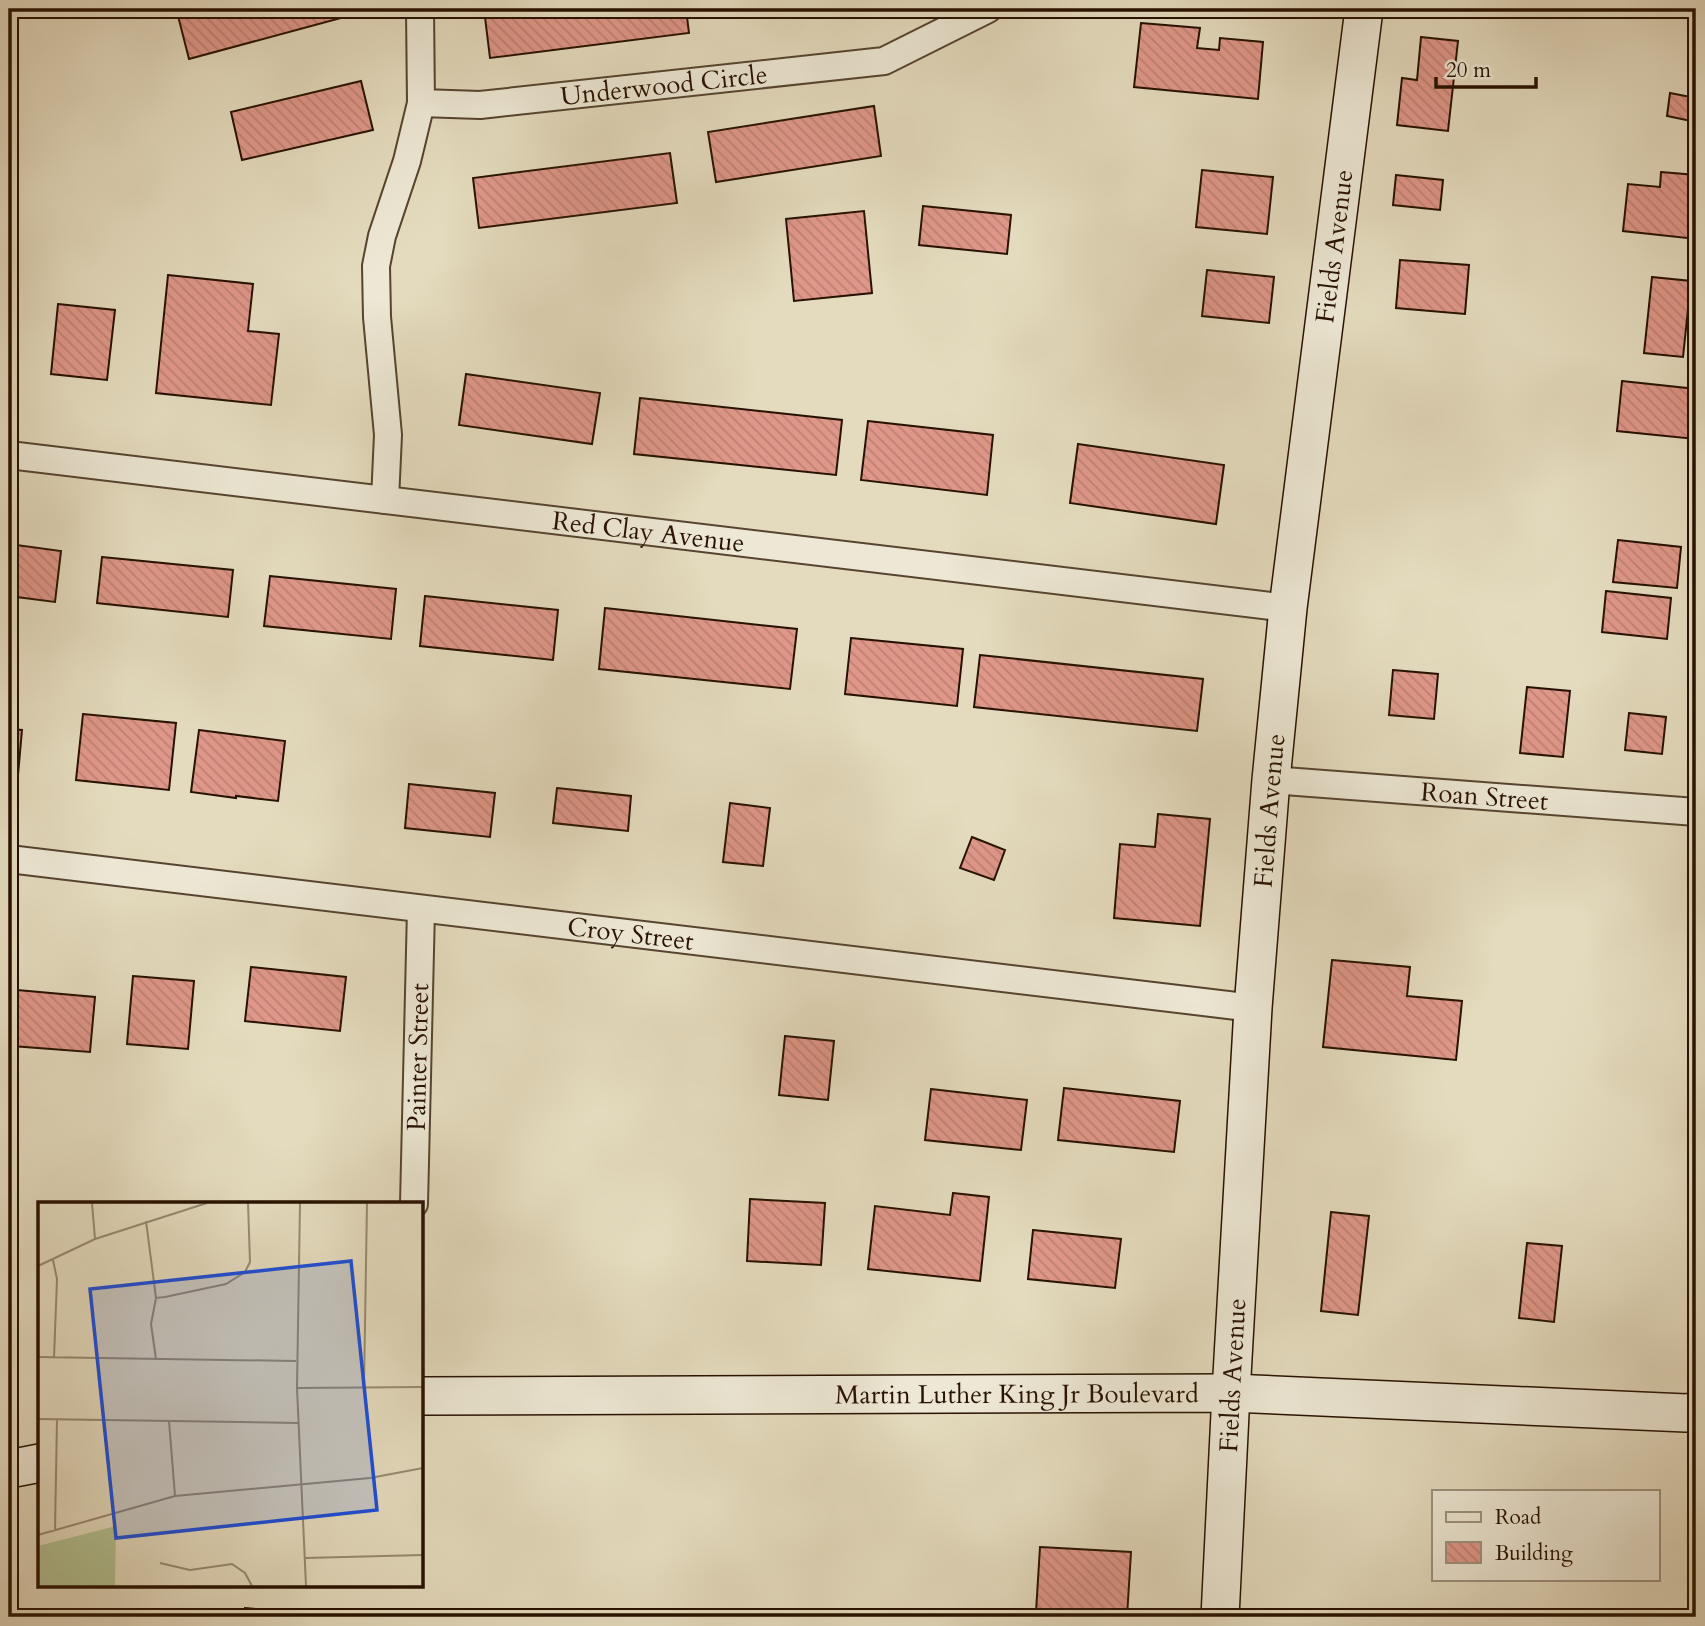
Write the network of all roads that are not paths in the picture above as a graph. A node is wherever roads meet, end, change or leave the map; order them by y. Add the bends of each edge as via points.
1 (420, 9) edge
2 (989, 9) edge
3 (1364, 9) edge
4 (421, 103) junction
5 (9, 455) edge
6 (385, 500) junction
7 (1288, 608) junction
8 (1272, 780) junction
9 (1696, 812) edge
10 (9, 859) edge
11 (421, 909) junction
12 (1252, 1008) junction
13 (414, 1202) edge
14 (1230, 1393) junction
15 (424, 1396) edge
16 (1696, 1412) edge
17 (38, 1463) edge
18 (9, 1469) edge
19 (1220, 1617) edge

1 - 4 street
2 - 4 street, Underwood Circle via 884,61 480,106
3 - 7 street, Fields Avenue
4 - 6 street via 376,266 388,435
5 - 6 street, Red Clay Avenue
6 - 7 street, Red Clay Avenue
7 - 8 street, Fields Avenue
8 - 9 street, Roan Street
8 - 12 street, Fields Avenue
10 - 11 street, Croy Street
11 - 12 street, Croy Street
11 - 13 street, Painter Street
12 - 14 street, Fields Avenue
14 - 15 street, Martin Luther King Jr Boulevard
14 - 16 street, Martin Luther King Jr Boulevard
14 - 19 street, Fields Avenue
17 - 18 street

